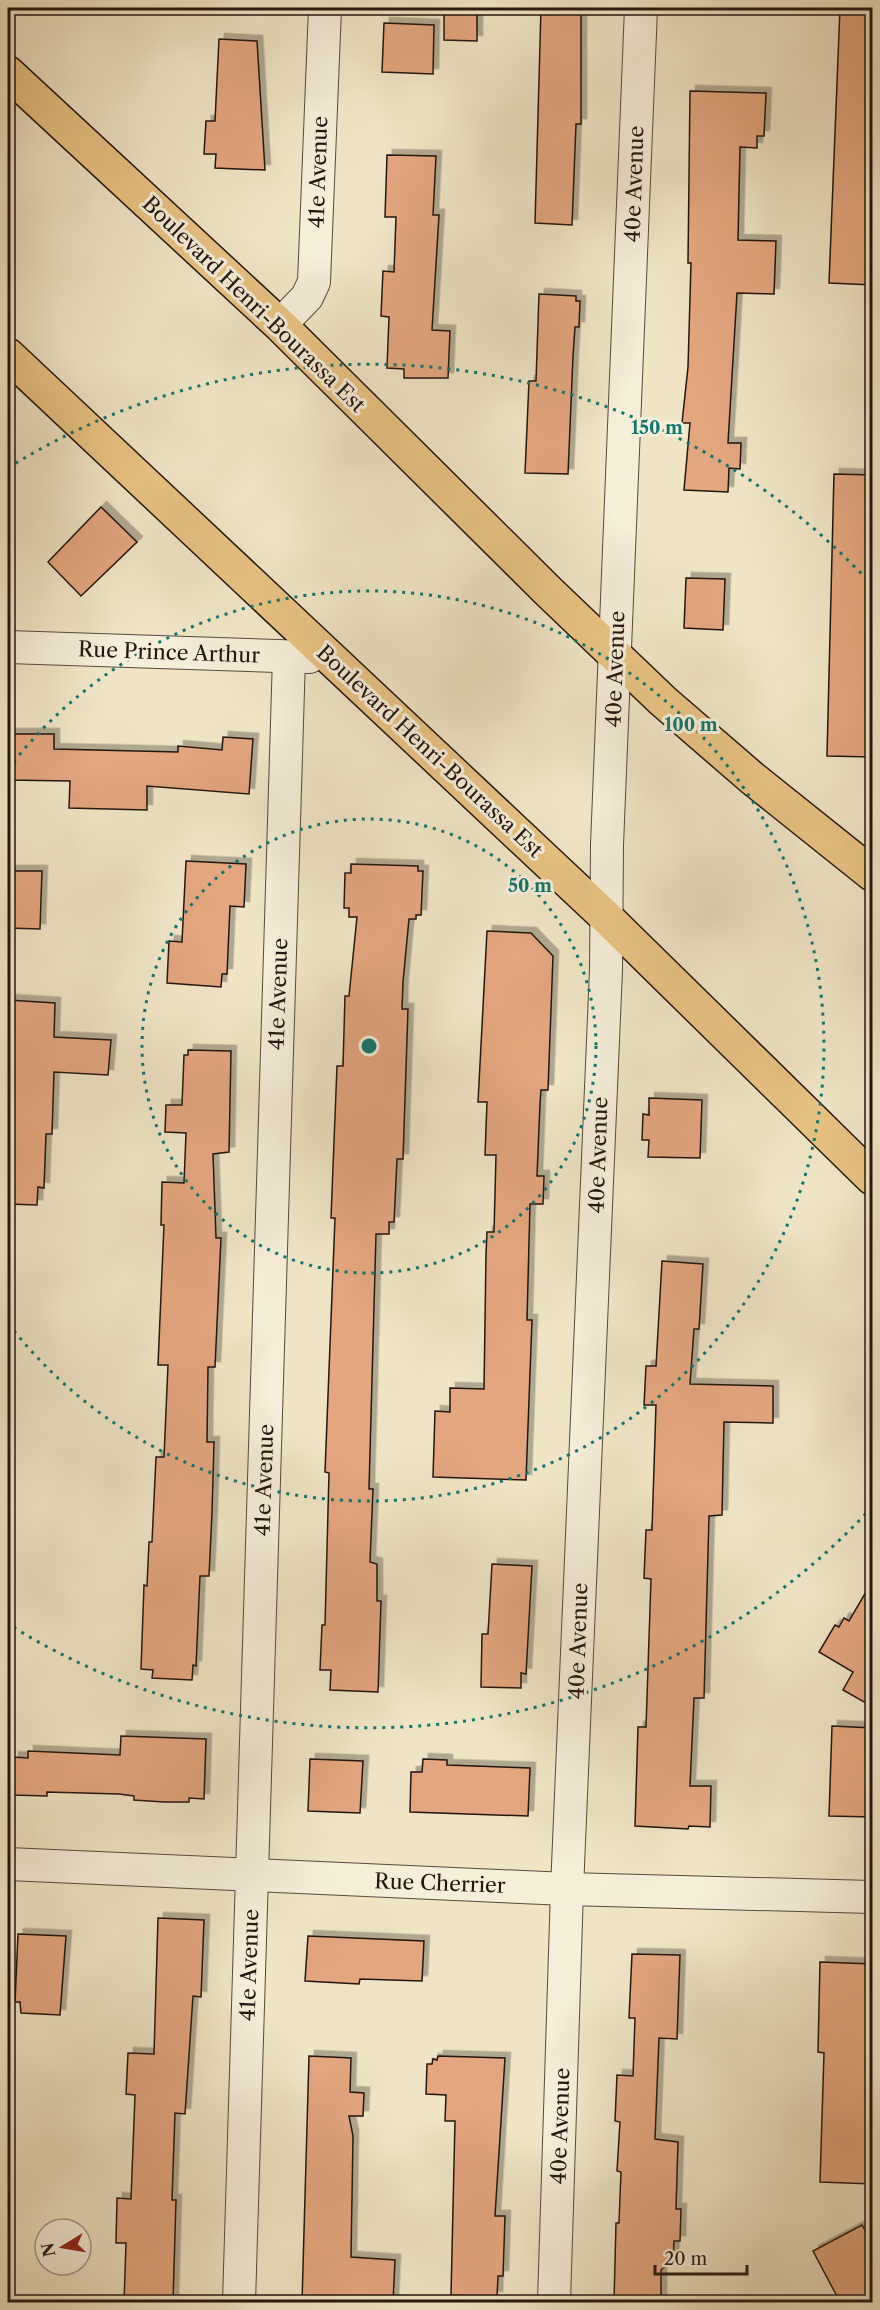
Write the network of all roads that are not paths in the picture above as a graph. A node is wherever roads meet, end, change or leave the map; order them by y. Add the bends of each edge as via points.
1 (325, 8) edge
2 (641, 8) edge
3 (8, 73) edge
4 (280, 325) junction
5 (8, 355) edge
6 (8, 647) edge
7 (615, 654) junction
8 (331, 656) junction
9 (289, 657) junction
10 (873, 874) edge
11 (606, 917) junction
12 (873, 1178) edge
13 (8, 1864) edge
14 (252, 1875) junction
15 (567, 1889) junction
16 (873, 1897) edge
17 (239, 2302) edge
18 (554, 2302) edge

1 - 4 street, 41e Avenue via 314,282 307,297
2 - 7 street, 40e Avenue
3 - 4 main road, Boulevard Henri-Bourassa Est
4 - 7 main road, Boulevard Henri-Bourassa Est
5 - 8 main road, Boulevard Henri-Bourassa Est
6 - 9 street, Rue Prince Arthur
7 - 10 main road, Boulevard Henri-Bourassa Est via 752,778
7 - 11 street, 40e Avenue
8 - 9 street, Rue Prince Arthur
8 - 11 main road, Boulevard Henri-Bourassa Est
9 - 14 street, 41e Avenue
11 - 12 main road, Boulevard Henri-Bourassa Est
11 - 15 street, 40e Avenue
13 - 14 street, Rue Cherrier
14 - 15 street, Rue Cherrier
14 - 17 street, 41e Avenue
15 - 16 street, Rue Cherrier
15 - 18 street, 40e Avenue

